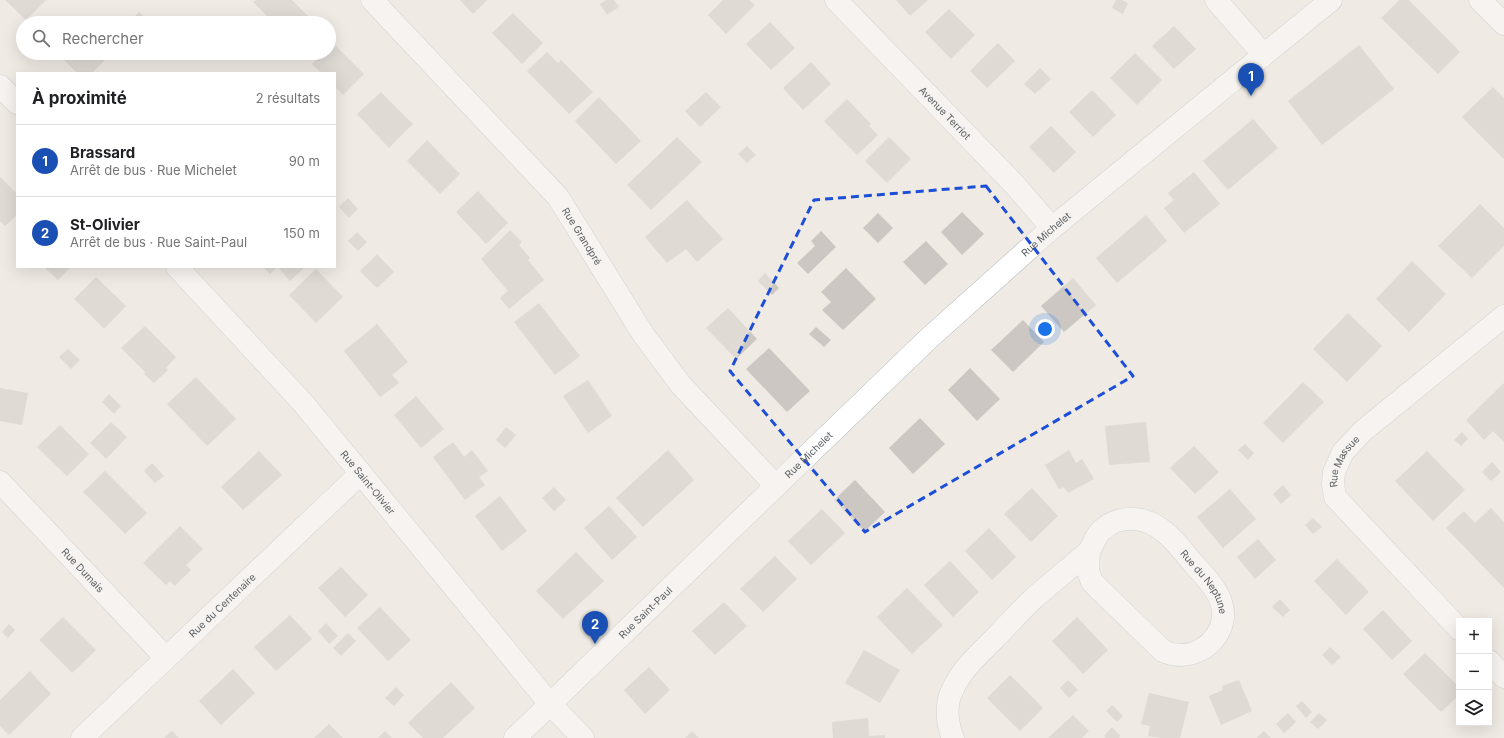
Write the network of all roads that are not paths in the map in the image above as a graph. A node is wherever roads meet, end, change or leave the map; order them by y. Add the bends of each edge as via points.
1 (372, 0) edge
2 (836, 0) edge
3 (1216, 0) edge
4 (1332, 0) edge
5 (1480, 0) edge
6 (1504, 24) edge
7 (1263, 54) junction
8 (0, 86) edge
9 (16, 102) edge
10 (1052, 228) junction
11 (178, 268) edge
12 (1504, 316) edge
13 (361, 473) junction
14 (0, 482) edge
15 (775, 485) junction
16 (1089, 551) junction
17 (1456, 626) edge
18 (166, 658) junction
19 (1492, 664) edge
20 (1504, 677) edge
21 (550, 704) junction
22 (82, 738) edge
23 (515, 738) edge
24 (583, 738) edge
25 (953, 738) edge

1 - 15 street, Rue Grandpré via 558,197 643,334 681,385
2 - 10 street, Avenue Terriot via 1014,184
3 - 7 street
4 - 7 street, Rue Michelet
5 - 6 street
7 - 10 street, Rue Michelet
8 - 9 street
10 - 15 street, Rue Michelet via 927,340
11 - 13 street, Rue Saint-Olivier via 303,403
12 - 17 street, Rue Massue via 1364,430 1343,452 1334,472 1336,497
13 - 18 street, Rue du Centenaire
13 - 21 street, Rue Saint-Olivier
14 - 18 street, Rue Dumais
15 - 21 street, Rue Saint-Paul
16 - 16 street, Rue du Neptune via 1087,561 1092,582 1164,651 1174,655 1190,654 1203,649 1218,634 1223,610 1214,587 1168,534 1156,526 1136,519 1115,522 1101,530
16 - 25 street, Rue du Neptune via 1033,599 960,675 949,702 948,718
18 - 22 street, Rue du Centenaire
19 - 20 street
21 - 23 street, Rue Saint-Paul
21 - 24 street, Rue Saint-Olivier

